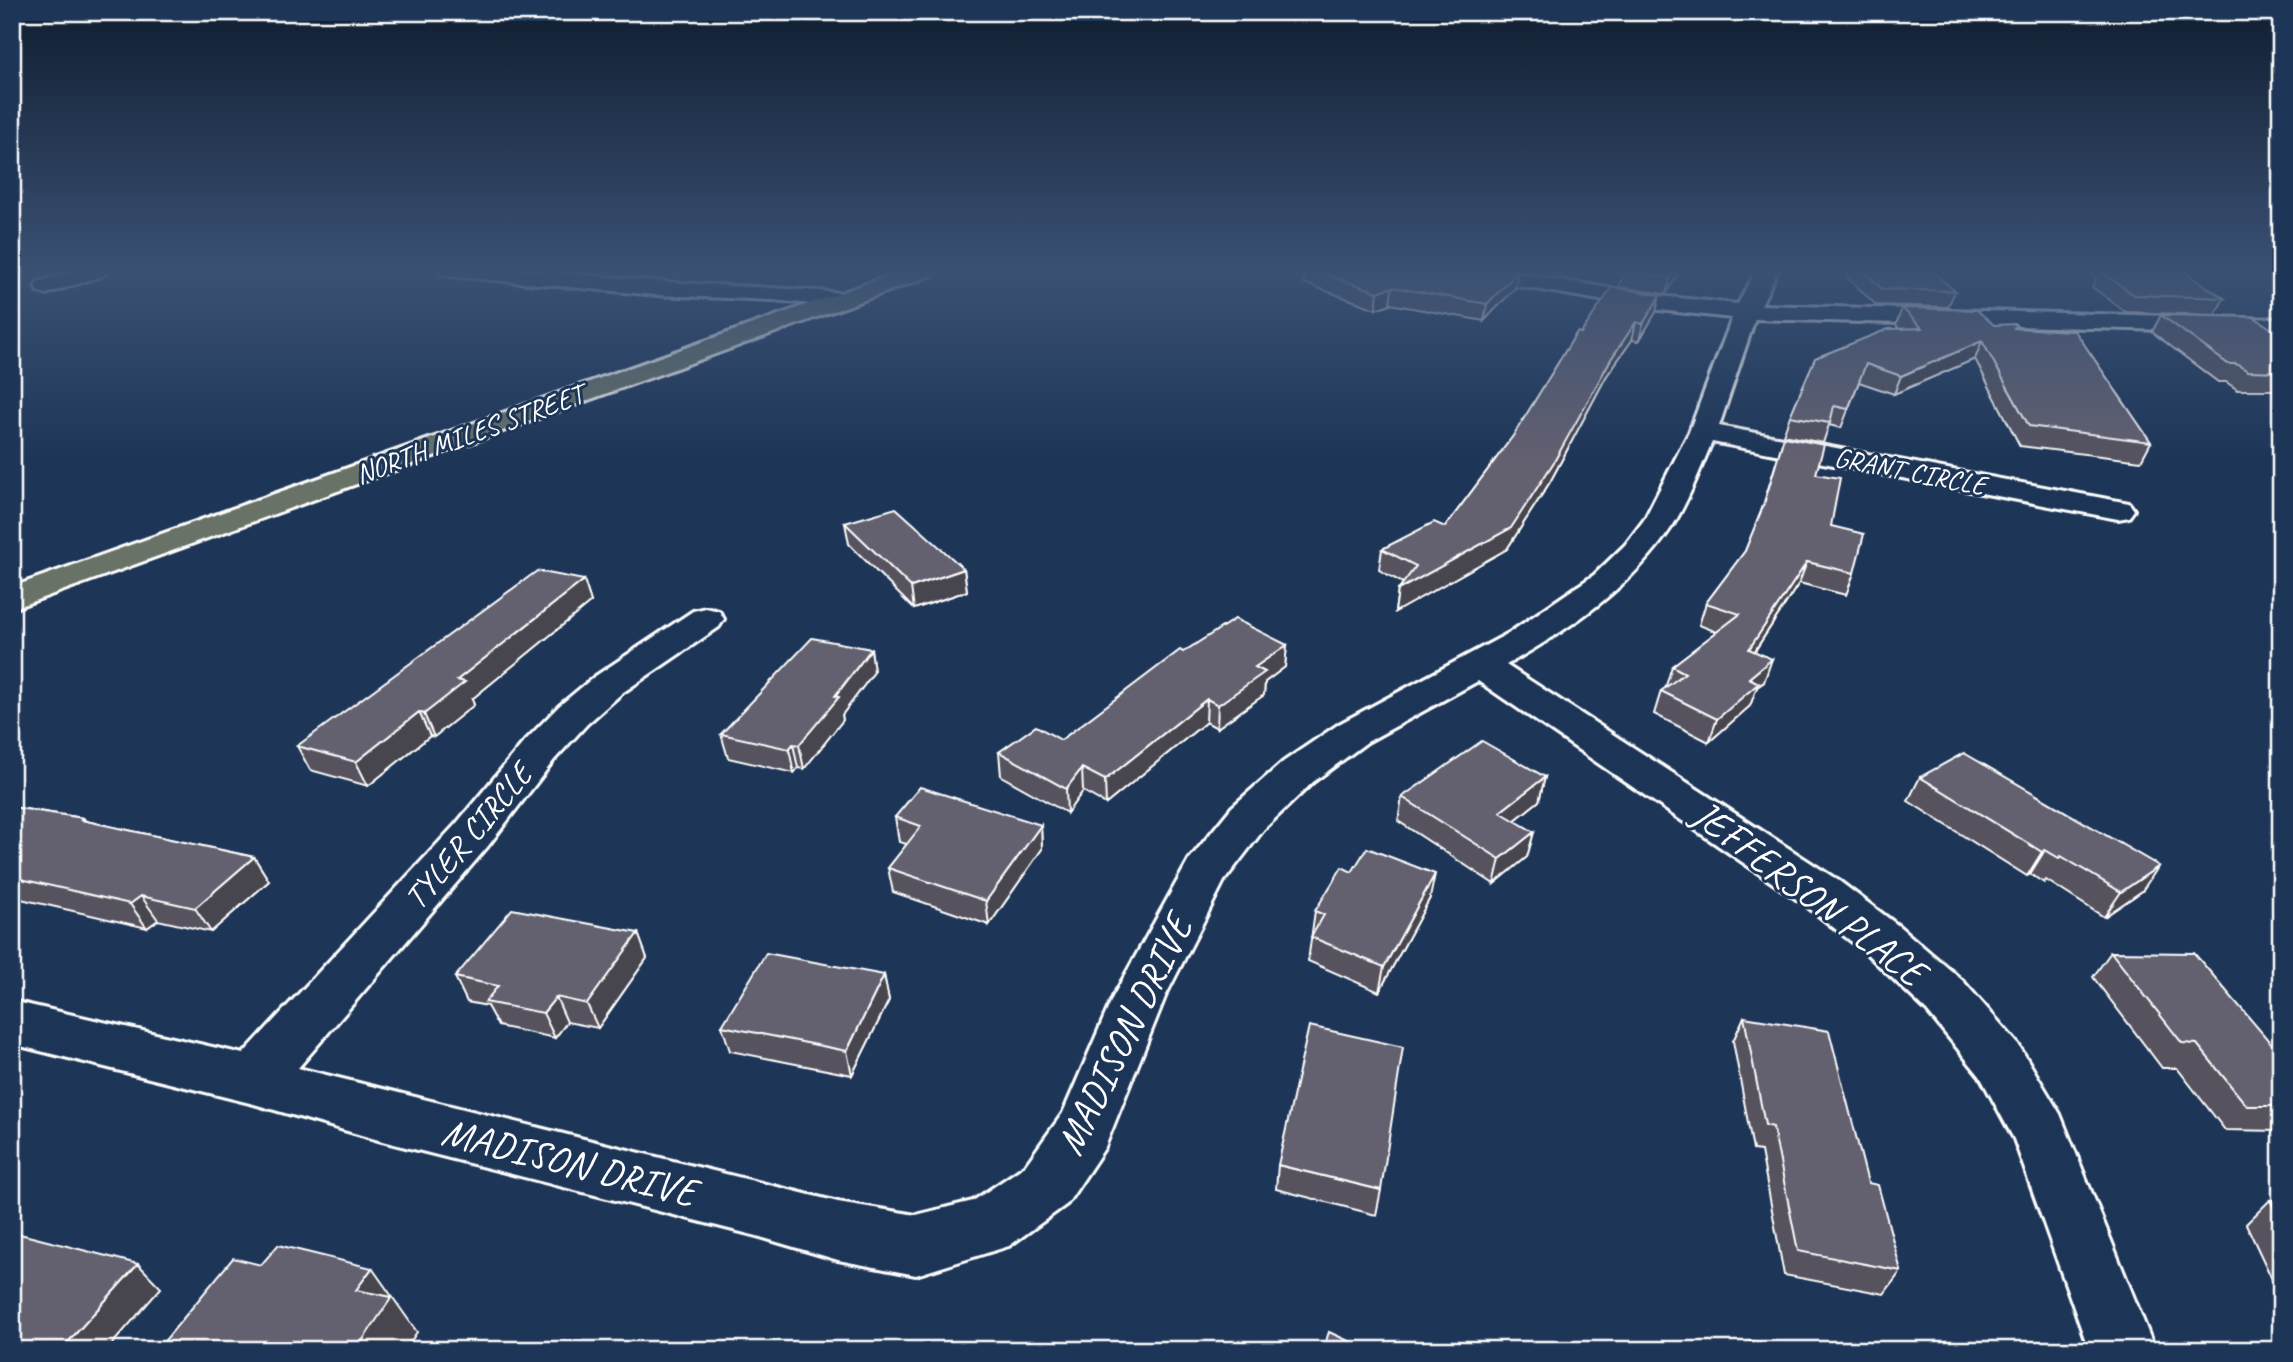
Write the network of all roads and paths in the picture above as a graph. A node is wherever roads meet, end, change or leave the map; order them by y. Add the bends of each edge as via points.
1 (748, 334) edge
2 (1738, 334) edge
3 (1703, 432) junction
4 (2118, 510) dead end
5 (12, 599) edge
6 (706, 619) dead end
7 (1478, 664) junction
8 (12, 1021) edge
9 (254, 1080) junction
10 (2122, 1350) edge

1 - 5 main road, NORTH MILES STREET
2 - 3 street, MADISON DRIVE
3 - 4 street, GRANT CIRCLE
3 - 7 street, MADISON DRIVE via 1659,522 1637,552 1568,611
6 - 9 street, TYLER CIRCLE via 608,685 573,715
7 - 9 street, MADISON DRIVE via 1353,733 1298,772 1248,818 1205,872 1145,985 1086,1129 1046,1185 987,1226 916,1245 838,1231
7 - 10 street, JEFFERSON PLACE via 1822,893 1945,996 1999,1060 2040,1132
8 - 9 street, MADISON DRIVE

